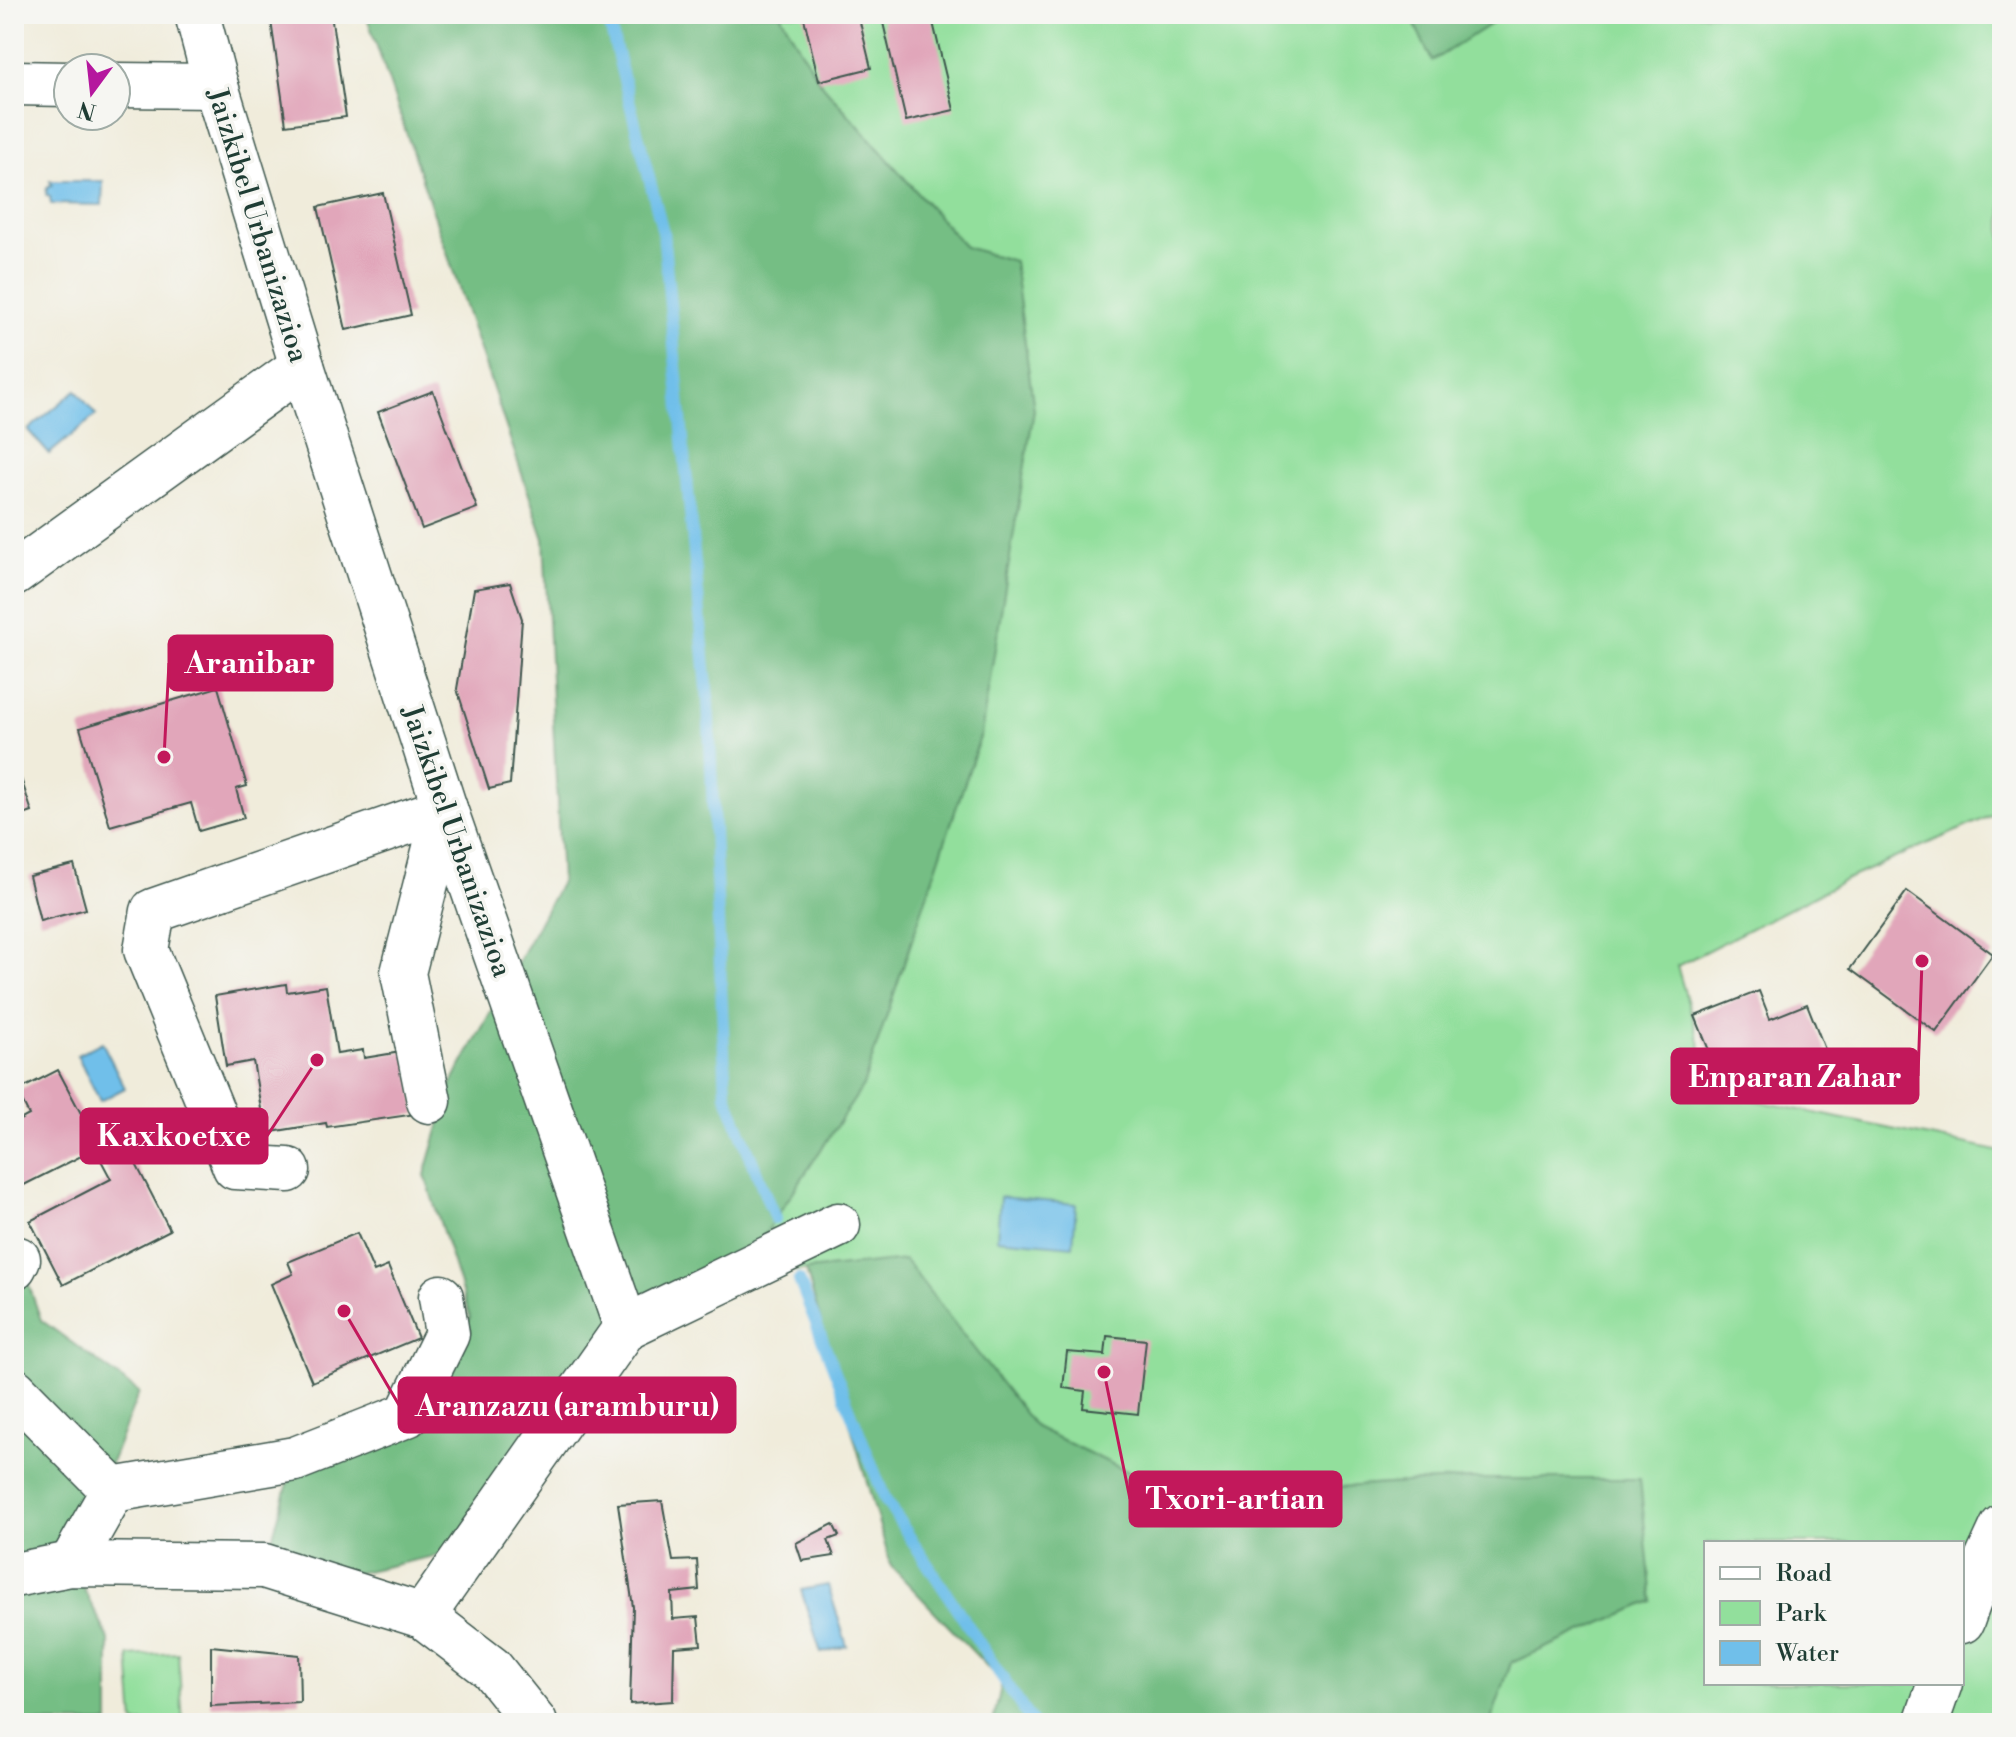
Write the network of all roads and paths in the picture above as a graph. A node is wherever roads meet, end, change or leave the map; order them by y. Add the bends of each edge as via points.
1 (197, 14) edge
2 (14, 83) edge
3 (52, 84) edge
4 (132, 85) edge
5 (216, 86) junction
6 (302, 366) junction
7 (14, 574) edge
8 (445, 809) junction
9 (429, 1101) dead end
10 (288, 1170) dead end
11 (838, 1225) dead end
12 (441, 1297) dead end
13 (626, 1327) junction
14 (14, 1390) edge
15 (113, 1490) junction
16 (2002, 1527) edge
17 (71, 1564) junction
18 (14, 1575) edge
19 (423, 1616) junction
20 (1964, 1616) edge
21 (1939, 1685) edge
22 (535, 1723) edge
23 (1926, 1723) edge

1 - 5 street, Jaizkibel Urbanizazioa
2 - 3 street
4 - 5 street
5 - 6 street, Jaizkibel Urbanizazioa
6 - 7 street
6 - 8 street, Jaizkibel Urbanizazioa
8 - 9 street via 403,973
8 - 10 street via 153,911 146,950 235,1167
8 - 13 street, Jaizkibel Urbanizazioa
11 - 13 street
12 - 15 street via 447,1334 407,1415 295,1459
13 - 19 street
14 - 15 street
15 - 17 street
16 - 20 street
17 - 18 street
17 - 19 street via 264,1566
19 - 22 street via 491,1668
21 - 23 street

